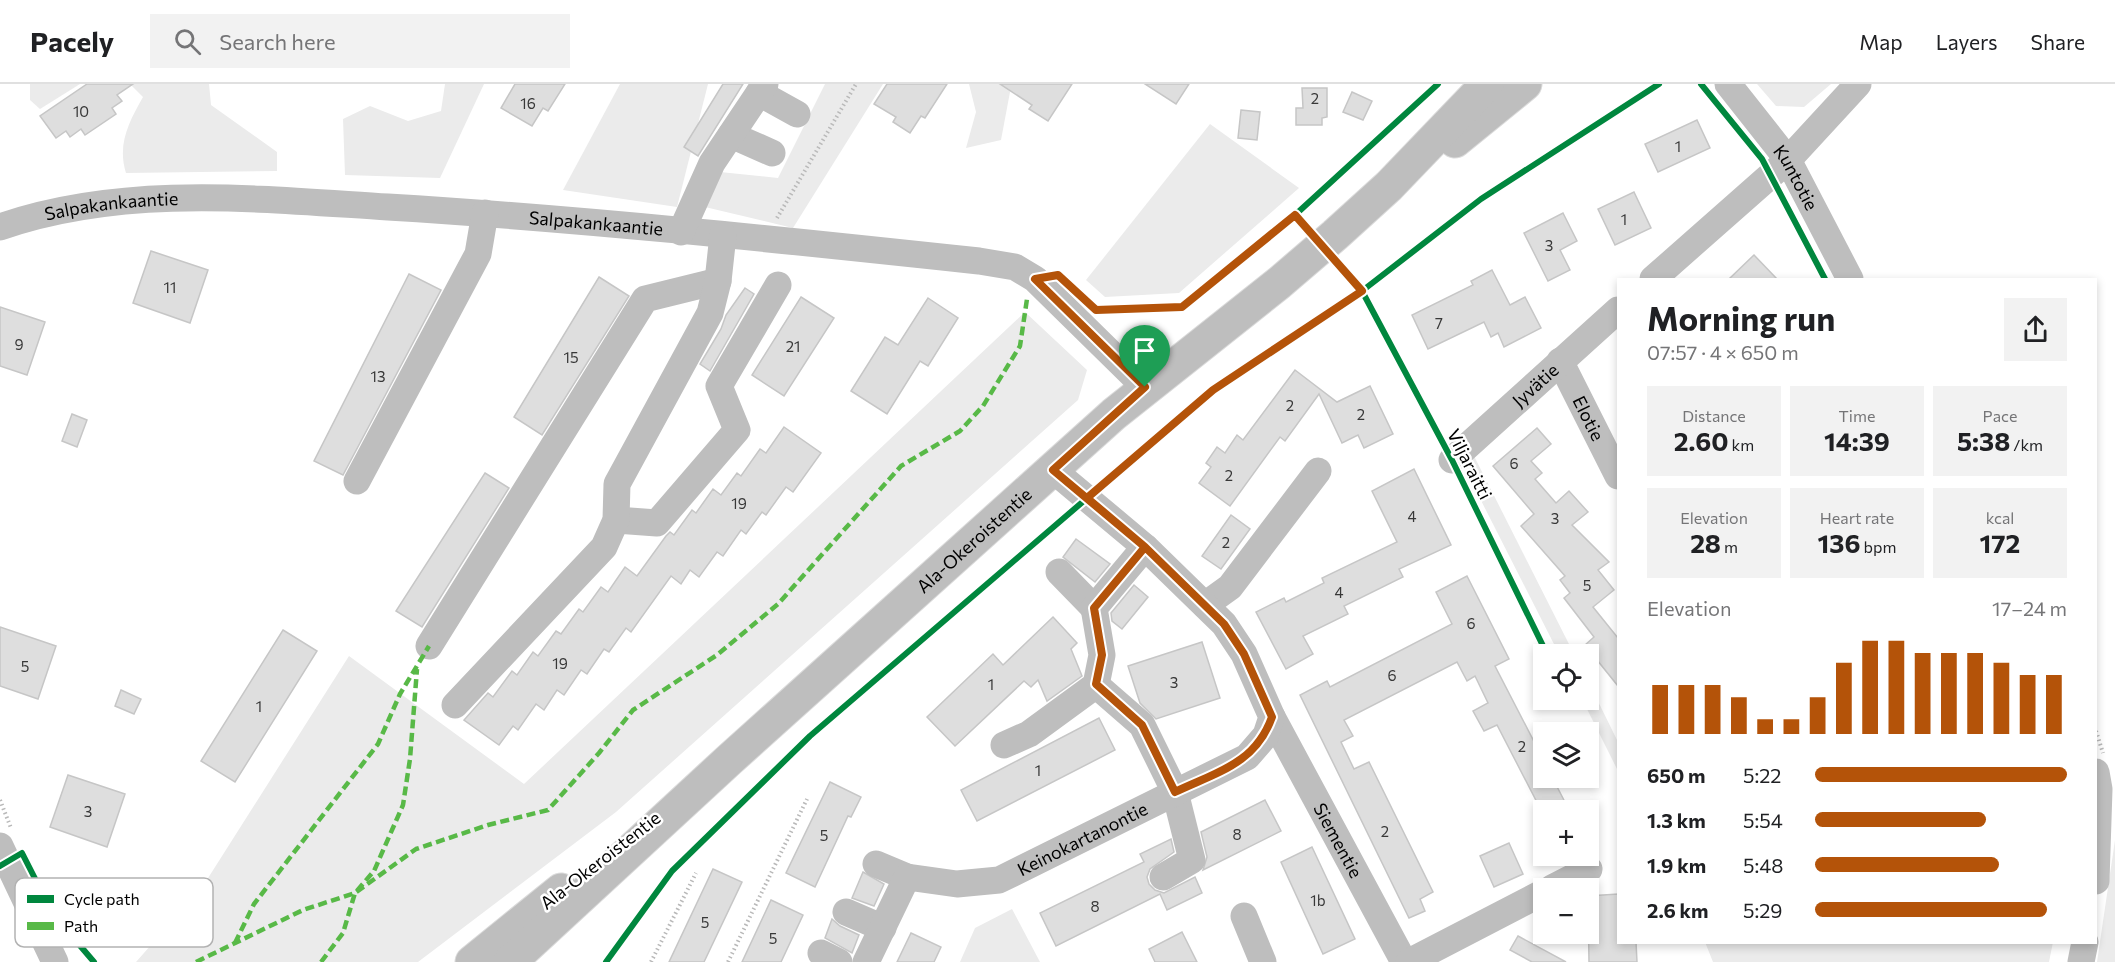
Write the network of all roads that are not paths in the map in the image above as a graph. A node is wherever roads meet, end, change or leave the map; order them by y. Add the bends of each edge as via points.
1 (1487, 84) edge
2 (1525, 84) edge
3 (1728, 84) edge
4 (1858, 84) edge
5 (762, 88) edge
6 (797, 114) dead end
7 (731, 135) junction
8 (772, 153) dead end
9 (1788, 160) junction
10 (1389, 186) junction
11 (485, 213) junction
12 (0, 227) edge
13 (681, 232) junction
14 (723, 235) junction
15 (1654, 278) edge
16 (1849, 278) edge
17 (718, 281) junction
18 (778, 285) dead end
19 (1617, 311) edge
20 (1560, 361) junction
21 (1145, 387) junction
22 (1452, 460) dead end
23 (1053, 470) junction
24 (1318, 471) dead end
25 (1617, 474) edge
26 (357, 481) dead end
27 (616, 520) junction
28 (1145, 547) junction
29 (1059, 572) dead end
30 (1205, 605) junction
31 (1094, 608) junction
32 (429, 646) dead end
33 (1096, 684) junction
34 (455, 705) dead end
35 (1272, 717) junction
36 (1004, 745) dead end
37 (729, 760) junction
38 (2097, 778) edge
39 (1175, 792) junction
40 (0, 846) edge
41 (2097, 850) edge
42 (876, 864) dead end
43 (1589, 869) dead end
44 (907, 877) junction
45 (1163, 877) dead end
46 (15, 878) edge
47 (1571, 878) edge
48 (1533, 898) edge
49 (846, 912) dead end
50 (1244, 916) dead end
51 (883, 928) junction
52 (2085, 944) edge
53 (48, 947) edge
54 (55, 962) edge
55 (472, 962) edge
56 (510, 962) edge
57 (866, 962) edge
58 (1263, 962) edge
59 (1404, 962) edge
60 (1409, 962) edge
61 (2081, 962) edge

1 - 10 main road, Ala-Okeroistentie
2 - 10 main road, Ala-Okeroistentie via 1469,131
3 - 9 street, Kuntotie
4 - 9 street
5 - 6 street
5 - 7 street
7 - 8 street
7 - 13 street via 712,163
9 - 15 street
9 - 16 street, Kuntotie
10 - 21 main road, Ala-Okeroistentie via 1279,283
11 - 12 street, Salpakankaantie via 209,196 73,207
11 - 13 street, Salpakankaantie
11 - 26 street via 478,254
13 - 14 street, Salpakankaantie
14 - 17 street
14 - 21 street, Salpakankaantie via 1015,267 1035,279
17 - 27 street via 710,313 617,484
17 - 32 street via 645,299
18 - 27 street via 719,386 737,430 657,523
19 - 20 street, Jyvätie
20 - 22 street, Jyvätie
20 - 25 street, Elotie
21 - 23 main road, Ala-Okeroistentie
23 - 28 street
23 - 37 main road, Ala-Okeroistentie
24 - 30 street via 1230,587
27 - 34 street via 604,547
28 - 30 street
28 - 31 street
29 - 31 street
30 - 35 street via 1224,624 1244,654
31 - 33 street via 1102,655
33 - 36 street via 1029,734
33 - 39 street via 1142,725
35 - 39 street, Keinokartanontie via 1266,735 1247,757
35 - 59 street, Siementie
37 - 55 main road, Ala-Okeroistentie
37 - 56 main road, Ala-Okeroistentie
38 - 41 street
39 - 44 street, Keinokartanontie via 999,880 957,884
39 - 45 street via 1192,860
40 - 46 street
42 - 44 street, Keinokartanontie
43 - 47 street
44 - 51 street
48 - 60 street
49 - 51 street
50 - 58 street
51 - 57 street
52 - 61 street
53 - 54 street

